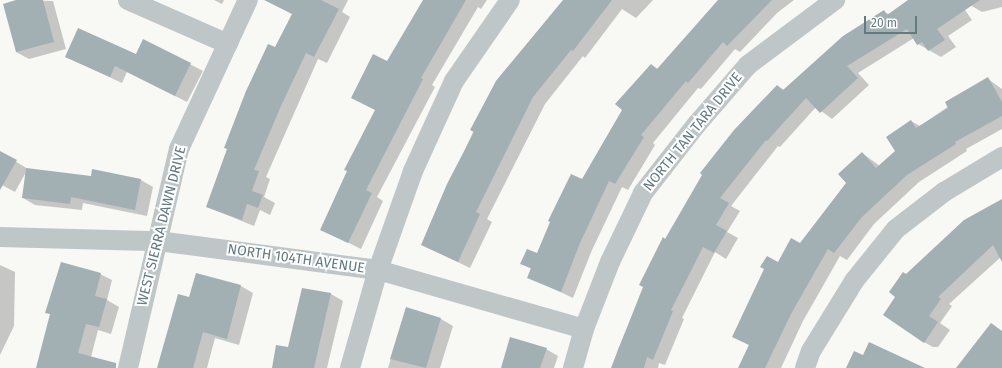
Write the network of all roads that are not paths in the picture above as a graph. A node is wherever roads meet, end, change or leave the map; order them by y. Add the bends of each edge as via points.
1 (128, 0) edge
2 (248, 0) edge
3 (510, 0) edge
4 (835, 0) edge
5 (228, 44) junction
6 (1002, 156) edge
7 (0, 237) edge
8 (158, 240) junction
9 (378, 270) junction
10 (584, 329) junction
11 (128, 368) edge
12 (350, 368) edge
13 (573, 368) edge
14 (805, 368) edge

1 - 5 street
2 - 5 street, WEST SIERRA DAWN DRIVE
3 - 9 street via 454,81 412,171
4 - 10 street, NORTH TAN TARA DRIVE via 748,65 697,124 643,193 610,262
5 - 8 street, WEST SIERRA DAWN DRIVE via 179,149
6 - 14 street via 944,192 896,229 854,281 811,351
7 - 8 street, NORTH 104TH AVENUE
8 - 9 street, NORTH 104TH AVENUE
8 - 11 street, WEST SIERRA DAWN DRIVE
9 - 10 street, NORTH 104TH AVENUE
9 - 12 street
10 - 13 street, NORTH TAN TARA DRIVE

